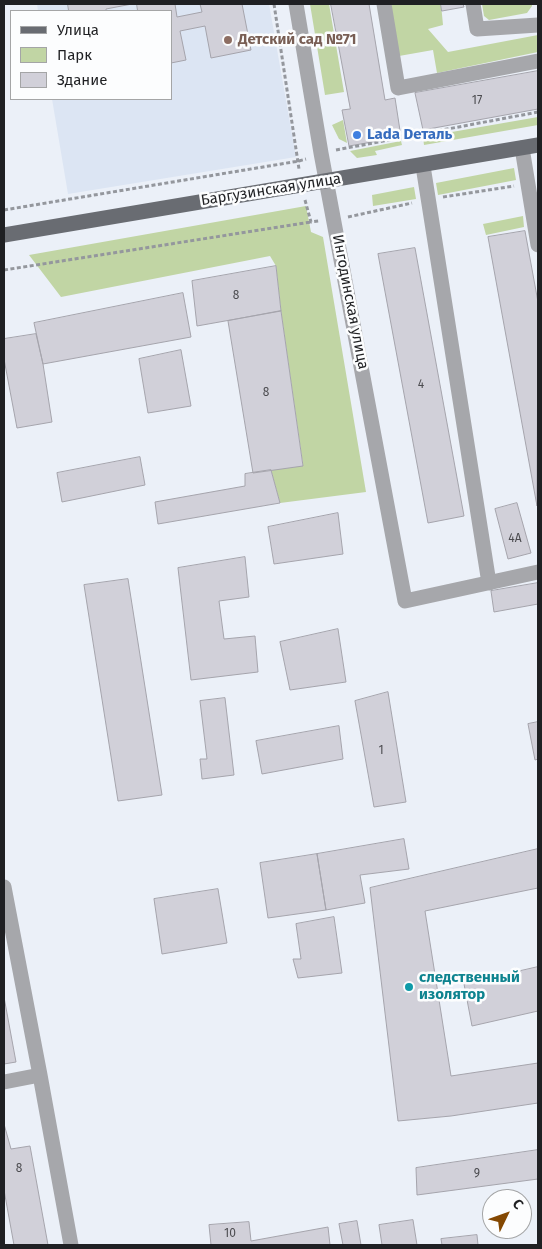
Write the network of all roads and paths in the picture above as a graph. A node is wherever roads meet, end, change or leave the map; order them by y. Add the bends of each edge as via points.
1 (296, 4) edge
2 (384, 4) edge
3 (473, 4) edge
4 (538, 25) edge
5 (538, 61) edge
6 (538, 112) edge
7 (538, 145) edge
8 (522, 148) junction
9 (321, 152) junction
10 (423, 166) junction
11 (327, 182) junction
12 (527, 184) junction
13 (538, 196) edge
14 (4, 210) edge
15 (311, 222) dead end
16 (4, 235) edge
17 (538, 245) edge
18 (4, 270) edge
19 (538, 572) edge
20 (489, 583) junction
21 (4, 887) edge
22 (40, 1075) junction
23 (4, 1082) edge
24 (71, 1245) edge

1 - 9 street, Ингодинская улица
2 - 5 street via 398,88
3 - 4 street via 477,29
6 - 9 path
7 - 8 main road, Баргузинская улица
8 - 10 main road, Баргузинская улица
8 - 12 street
9 - 11 street, Ингодинская улица
9 - 14 path via 299,162
10 - 11 main road, Баргузинская улица
10 - 20 street
11 - 16 main road, Баргузинская улица
11 - 20 street, Ингодинская улица via 405,601
12 - 13 street
12 - 17 street
15 - 18 path
19 - 20 street
21 - 22 street
22 - 23 street
22 - 24 street

